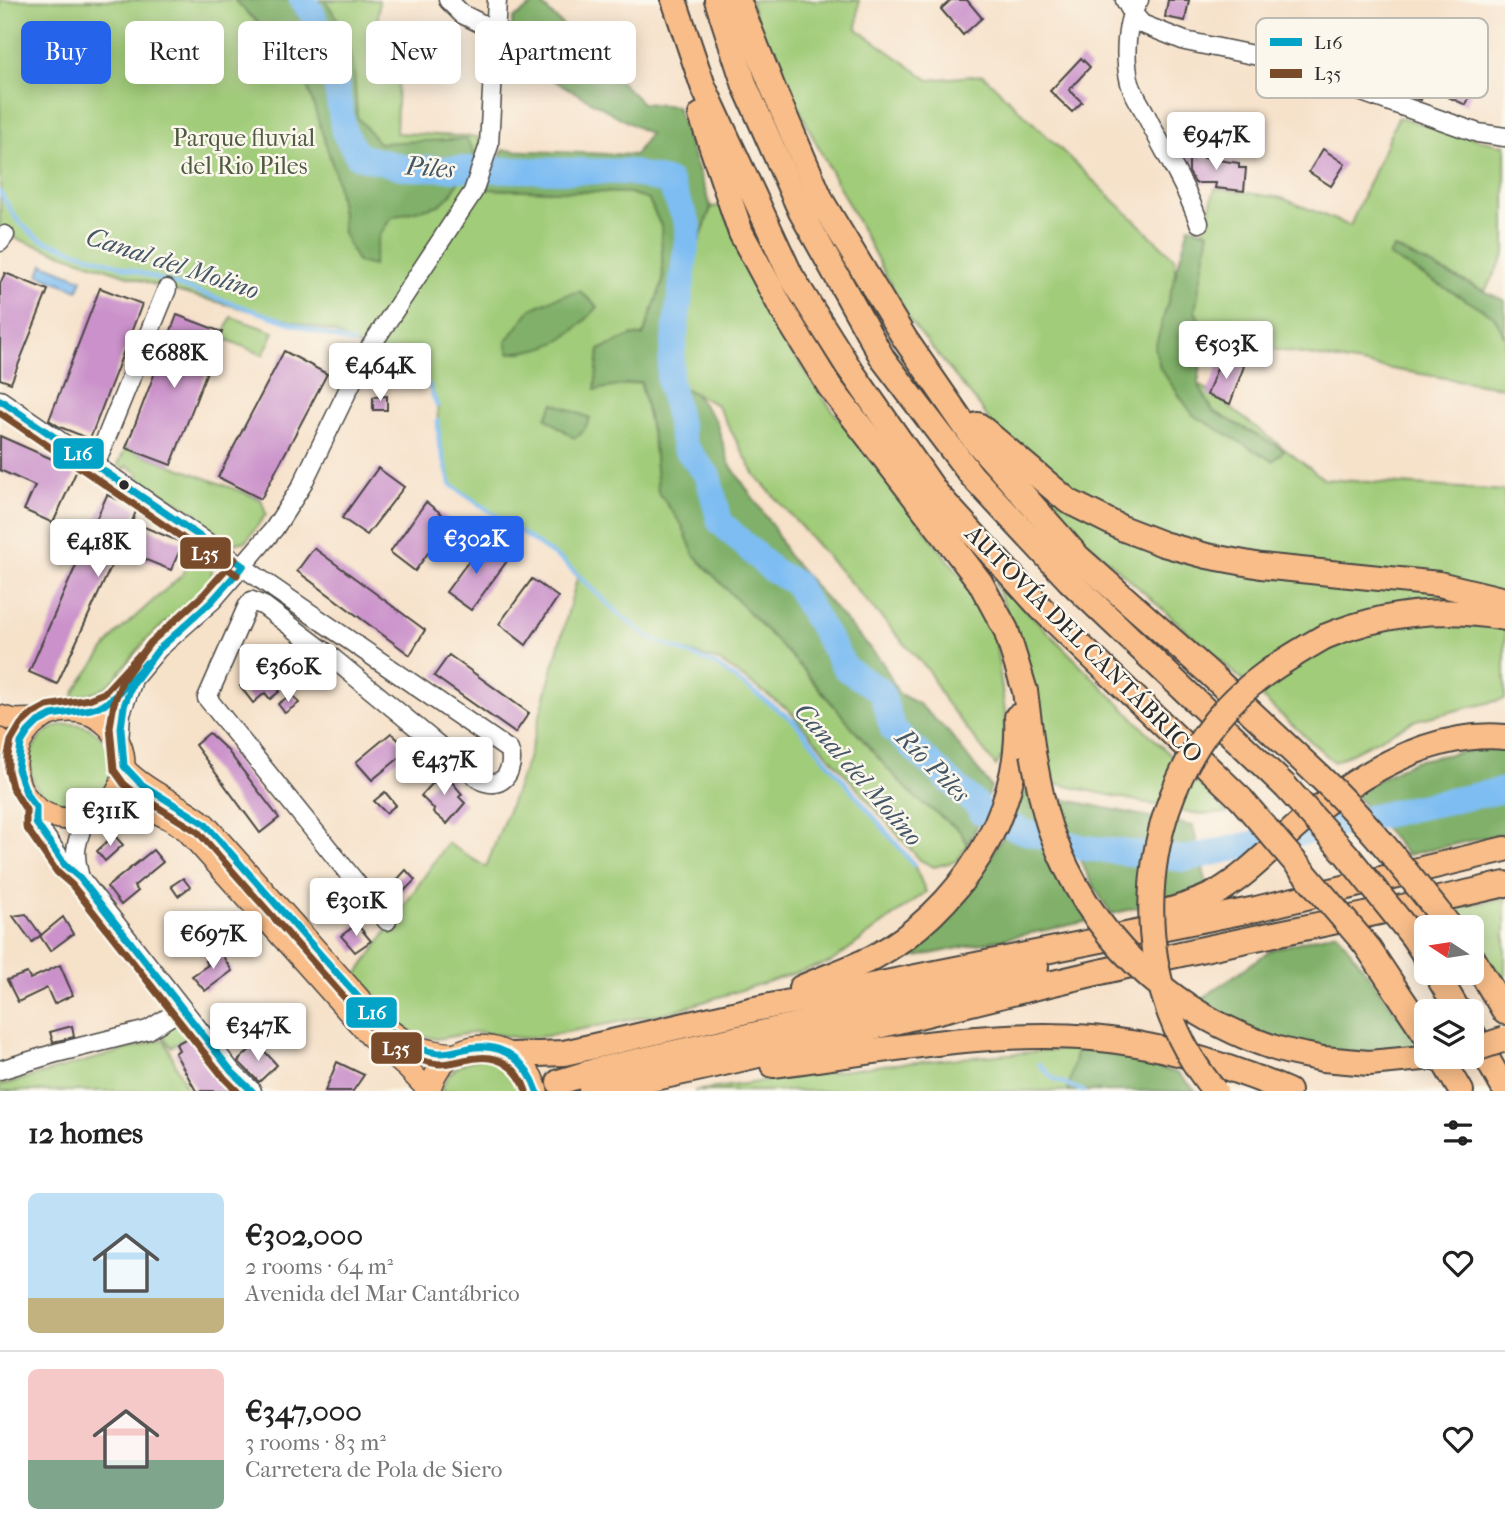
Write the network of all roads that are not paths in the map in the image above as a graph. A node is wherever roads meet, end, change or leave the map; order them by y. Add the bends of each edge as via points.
1 (497, 0) edge
2 (668, 0) edge
3 (674, 0) edge
4 (718, 0) edge
5 (738, 0) edge
6 (453, 3) edge
7 (1132, 4) edge
8 (481, 21) edge
9 (496, 21) edge
10 (1256, 56) edge
11 (493, 84) edge
12 (1379, 98) edge
13 (1505, 137) edge
14 (1199, 222) dead end
15 (167, 289) dead end
16 (905, 339) junction
17 (0, 400) edge
18 (98, 458) dead end
19 (243, 566) junction
20 (1505, 600) edge
21 (1505, 618) edge
22 (1006, 630) junction
23 (133, 679) junction
24 (81, 712) junction
25 (0, 716) edge
26 (42, 719) junction
27 (1505, 737) edge
28 (0, 738) edge
29 (120, 744) junction
30 (17, 757) junction
31 (124, 768) junction
32 (108, 804) junction
33 (36, 807) junction
34 (85, 817) junction
35 (1505, 849) edge
36 (80, 878) junction
37 (1505, 884) edge
38 (1505, 891) edge
39 (1419, 904) junction
40 (1441, 915) edge
41 (387, 921) dead end
42 (1414, 939) edge
43 (1123, 967) junction
44 (962, 977) junction
45 (1484, 977) edge
46 (182, 1009) junction
47 (755, 1009) junction
48 (1505, 1012) edge
49 (1414, 1017) edge
50 (1505, 1039) edge
51 (1484, 1047) edge
52 (1484, 1053) edge
53 (455, 1054) junction
54 (513, 1055) junction
55 (1414, 1059) edge
56 (710, 1068) junction
57 (1448, 1069) edge
58 (0, 1070) edge
59 (548, 1087) edge
60 (1505, 1090) edge
61 (252, 1091) edge
62 (429, 1091) edge
63 (591, 1091) edge
64 (1215, 1091) edge
65 (1288, 1091) edge
66 (1461, 1091) edge

1 - 9 street
2 - 22 highway via 676,39 741,233 830,387 980,582
3 - 49 highway, AUTOVÍA DEL CANTÁBRICO, bridge via 703,86 791,276 937,495 1041,608 1241,799 1366,945
4 - 42 highway, AUTOVÍA DEL CANTÁBRICO, bridge via 746,86 801,212 883,359 972,476 1069,580 1285,786
5 - 16 highway via 822,202
6 - 8 street
7 - 10 street via 1142,24 1185,41
7 - 14 street via 1127,44 1130,83 1191,198
11 - 19 street via 489,145 473,192 365,355 301,487
12 - 13 street via 1478,133
15 - 18 street
16 - 20 highway via 974,421 1011,454 1068,501 1124,530 1207,556 1261,566 1439,584
16 - 40 highway, bridge via 974,439 1078,557 1349,804
17 - 19 street
19 - 23 street
19 - 41 street via 503,743 512,757 502,780 482,781 258,602 247,607 207,698
21 - 64 highway, bridge via 1427,612 1357,623 1324,636 1245,690 1215,721 1188,763 1167,807 1150,893 1151,932 1170,1015
22 - 47 highway via 1017,699 1011,772 995,825 961,885 921,926 875,957
22 - 55 highway, bridge via 1025,691 1039,786 1051,830 1073,882 1105,932 1150,978 1206,1017 1272,1048 1369,1063
23 - 24 street via 104,705
23 - 29 street via 121,713
24 - 26 main road
24 - 29 main road via 104,723
25 - 26 main road
26 - 30 main road via 30,729
27 - 44 highway, bridge via 1461,739 1406,754 1369,772 1214,894
28 - 30 main road
29 - 31 main road
30 - 33 main road via 20,785
31 - 32 main road
31 - 53 main road via 136,781 205,824 403,1042
32 - 34 main road
32 - 62 main road via 149,809 187,831 370,1036
33 - 34 main road via 51,816
33 - 36 street via 36,823 65,865
34 - 36 street via 75,843
35 - 44 highway
36 - 46 street
37 - 39 highway
38 - 39 highway
39 - 43 highway
43 - 44 highway
43 - 56 highway
44 - 47 highway
44 - 59 highway
45 - 48 highway
46 - 58 street via 148,1030
46 - 61 street
47 - 54 highway via 564,1053
50 - 51 highway, bridge
52 - 60 highway
53 - 54 main road via 486,1046
53 - 62 main road via 434,1075
54 - 59 main road
56 - 63 highway
56 - 65 highway via 764,1066 968,1041 1092,1038 1209,1060
57 - 66 highway

